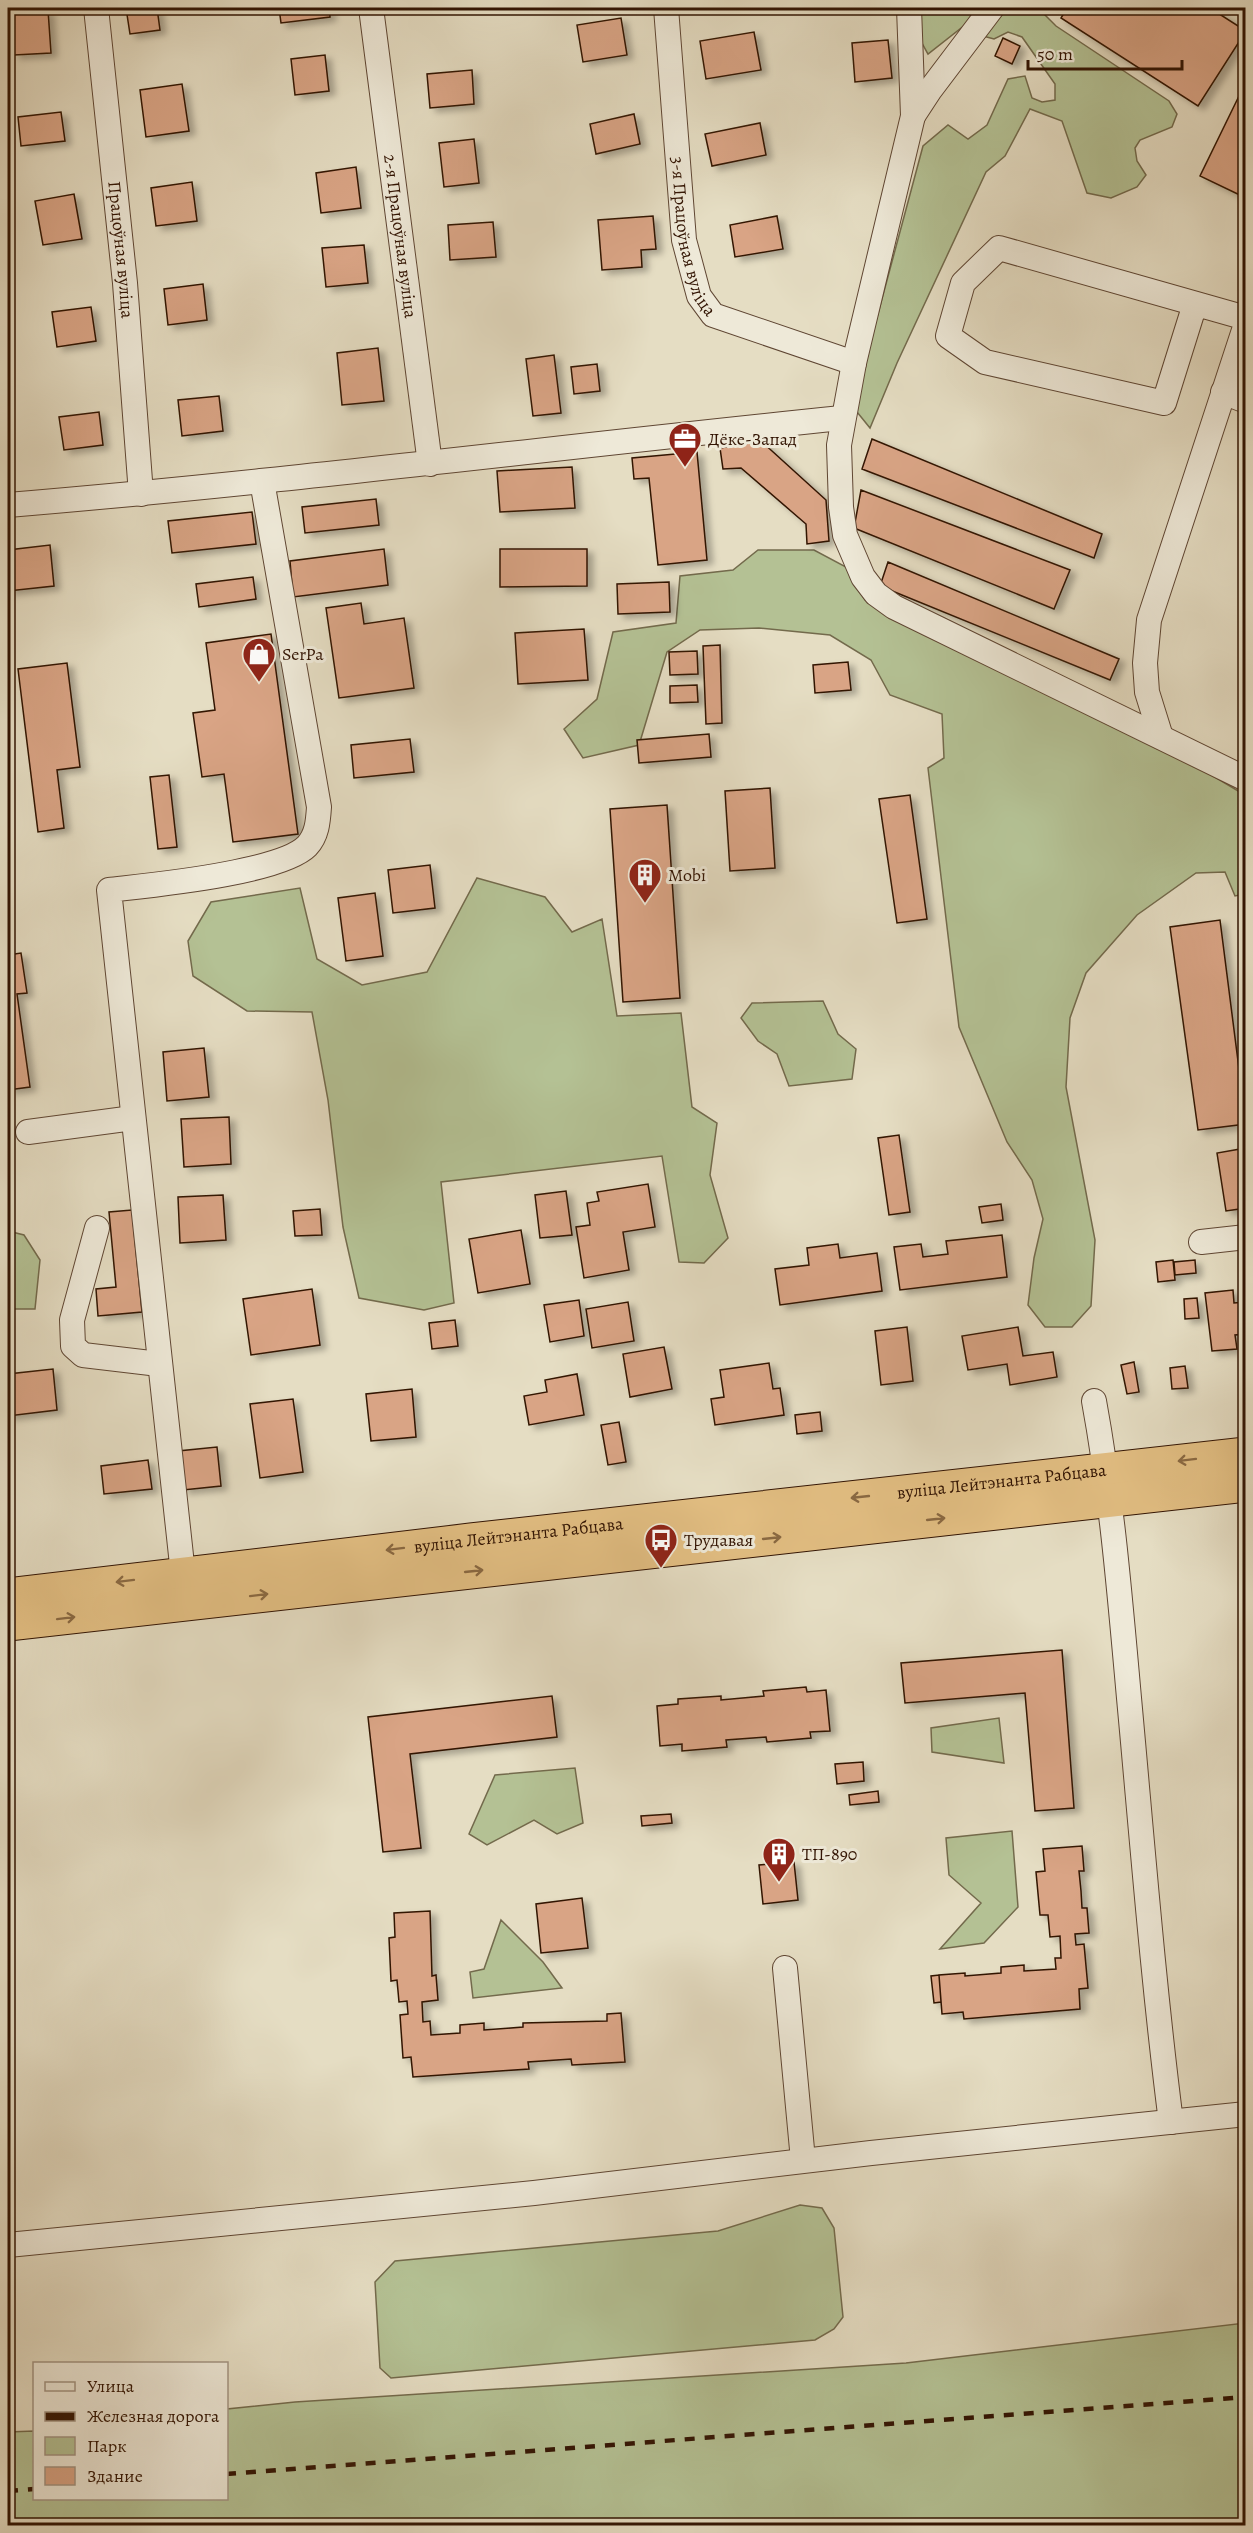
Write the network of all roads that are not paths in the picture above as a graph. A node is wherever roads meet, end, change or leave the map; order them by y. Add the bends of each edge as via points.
1 (96, 8) edge
2 (371, 8) edge
3 (666, 8) edge
4 (909, 8) edge
5 (992, 8) edge
6 (913, 116) junction
7 (1195, 304) junction
8 (1245, 318) edge
9 (1245, 324) edge
10 (854, 363) junction
11 (1234, 397) edge
12 (842, 418) junction
13 (430, 464) junction
14 (262, 481) junction
15 (141, 494) junction
16 (8, 505) edge
17 (1161, 737) junction
18 (1245, 779) edge
19 (133, 1118) junction
20 (28, 1132) dead end
21 (97, 1228) dead end
22 (1245, 1237) edge
23 (1201, 1242) dead end
24 (159, 1364) junction
25 (1094, 1401) dead end
26 (1245, 1454) edge
27 (1108, 1485) junction
28 (1245, 1485) edge
29 (183, 1574) junction
30 (8, 1595) edge
31 (8, 1624) edge
32 (785, 1968) dead end
33 (1245, 2114) edge
34 (1171, 2122) junction
35 (803, 2160) junction
36 (8, 2245) edge

1 - 15 street, Працоўная вуліца via 125,283
2 - 13 street, 2-я Працоўная вуліца
3 - 10 street, 3-я Працоўная вуліца via 684,240 699,296 713,315
4 - 6 street
5 - 6 street
6 - 10 street
7 - 7 street via 999,248 963,283 948,336 985,362 1164,403
7 - 8 street
9 - 11 street
10 - 12 street
11 - 17 street via 1149,620 1147,692
12 - 13 street
12 - 17 street via 838,470 845,535 863,577 876,594 894,607
13 - 14 street
14 - 15 street
14 - 19 street via 319,807 318,828 307,845 282,859 213,876 109,890
15 - 16 street
17 - 18 street
19 - 20 street
19 - 24 street
21 - 24 street via 72,1320 73,1346 83,1355
22 - 23 street
24 - 29 street
25 - 27 street
26 -> 27 highway, вуліца Лейтэнанта Рабцава
27 - 28 highway, вуліца Лейтэнанта Рабцава
27 -> 29 highway, вуліца Лейтэнанта Рабцава
31 -> 27 highway, вуліца Лейтэнанта Рабцава
27 - 34 street
29 -> 30 highway, вуліца Лейтэнанта Рабцава
32 - 35 street
33 - 34 street
34 - 35 street
35 - 36 street via 534,2193

